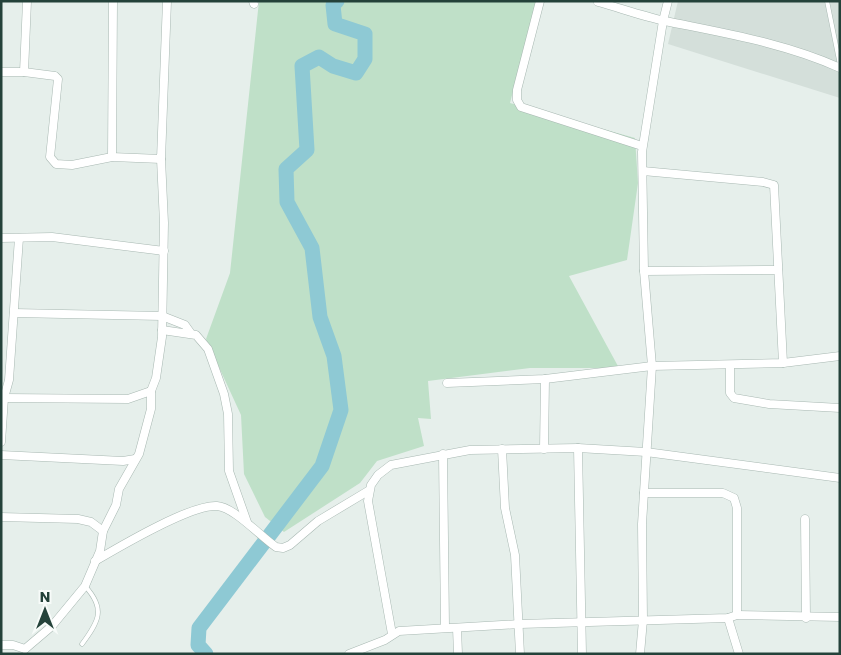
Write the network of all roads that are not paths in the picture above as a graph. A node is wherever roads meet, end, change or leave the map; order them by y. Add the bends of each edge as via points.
1 (27, 1) edge
2 (114, 1) edge
3 (168, 1) edge
4 (540, 1) edge
5 (668, 1) edge
6 (827, 1) edge
7 (598, 2) edge
8 (663, 21) junction
9 (840, 67) edge
10 (1, 72) edge
11 (24, 72) junction
12 (642, 146) junction
13 (112, 157) junction
14 (161, 158) junction
15 (642, 172) junction
16 (1, 238) edge
17 (19, 238) junction
18 (164, 251) junction
19 (778, 270) junction
20 (644, 271) junction
21 (14, 312) junction
22 (162, 316) junction
23 (162, 330) junction
24 (190, 332) junction
25 (840, 356) edge
26 (783, 363) junction
27 (730, 365) junction
28 (652, 366) junction
29 (545, 379) junction
30 (447, 383) dead end
31 (151, 390) junction
32 (4, 398) junction
33 (840, 408) edge
34 (1, 442) edge
35 (578, 448) junction
36 (502, 449) junction
37 (544, 449) junction
38 (646, 452) junction
39 (443, 454) junction
40 (1, 455) edge
41 (135, 459) junction
42 (840, 478) edge
43 (368, 491) junction
44 (644, 493) junction
45 (1, 517) edge
46 (805, 519) dead end
47 (248, 524) junction
48 (103, 531) junction
49 (94, 561) junction
50 (85, 586) junction
51 (737, 615) junction
52 (728, 618) junction
53 (806, 618) junction
54 (840, 618) edge
55 (643, 620) junction
56 (582, 622) junction
57 (520, 624) junction
58 (445, 627) junction
59 (457, 628) junction
60 (392, 634) junction
61 (82, 644) dead end
62 (1, 645) edge
63 (26, 651) edge
64 (349, 654) edge
65 (458, 654) edge
66 (520, 654) edge
67 (582, 654) edge
68 (640, 654) edge
69 (739, 654) edge

1 - 11 street
2 - 13 street
3 - 14 street
4 - 12 street via 517,90 520,107
5 - 8 street
6 - 9 lane
7 - 8 street
8 - 9 street via 721,32
8 - 12 street
10 - 11 street
11 - 13 street via 58,79 50,157 53,161 64,166
12 - 15 street
13 - 14 street
14 - 18 street
15 - 19 street via 763,182 774,186
15 - 20 street
16 - 17 street
17 - 18 street via 52,237
17 - 21 street
18 - 22 street
19 - 20 street
19 - 26 street
20 - 28 street
21 - 22 street
21 - 32 street via 8,389
22 - 23 street
22 - 24 street via 185,325
23 - 24 street
23 - 31 street via 160,357
24 - 47 street via 208,349 222,386 228,414 229,471
25 - 26 street
26 - 27 street
27 - 28 street
27 - 33 street via 730,393 734,398 778,405
28 - 29 street
28 - 38 street
29 - 30 street
29 - 37 street
31 - 32 street via 128,399
31 - 41 street via 151,409
32 - 34 street
35 - 37 street
35 - 38 street
35 - 56 street
36 - 37 street
36 - 39 street
36 - 57 street via 505,508 515,555
38 - 42 street
38 - 44 street
39 - 43 street via 391,465 378,475
39 - 58 street
40 - 41 street
41 - 48 street
43 - 47 street via 318,521 283,548 264,539
43 - 60 street
44 - 51 street via 723,493 734,498 737,508
44 - 55 street
45 - 48 street via 78,519 91,522
46 - 53 street
47 - 49 street via 217,506 204,508 143,533
48 - 49 street via 100,551
49 - 50 street
50 - 61 lane via 98,603 99,616
50 - 63 street
51 - 52 street
51 - 53 street
52 - 55 street
52 - 69 street
53 - 54 street
55 - 56 street
55 - 68 street
56 - 57 street
56 - 67 street
57 - 59 street
57 - 66 street
58 - 59 street
58 - 60 street
59 - 65 street
60 - 64 street via 386,640
62 - 63 street

